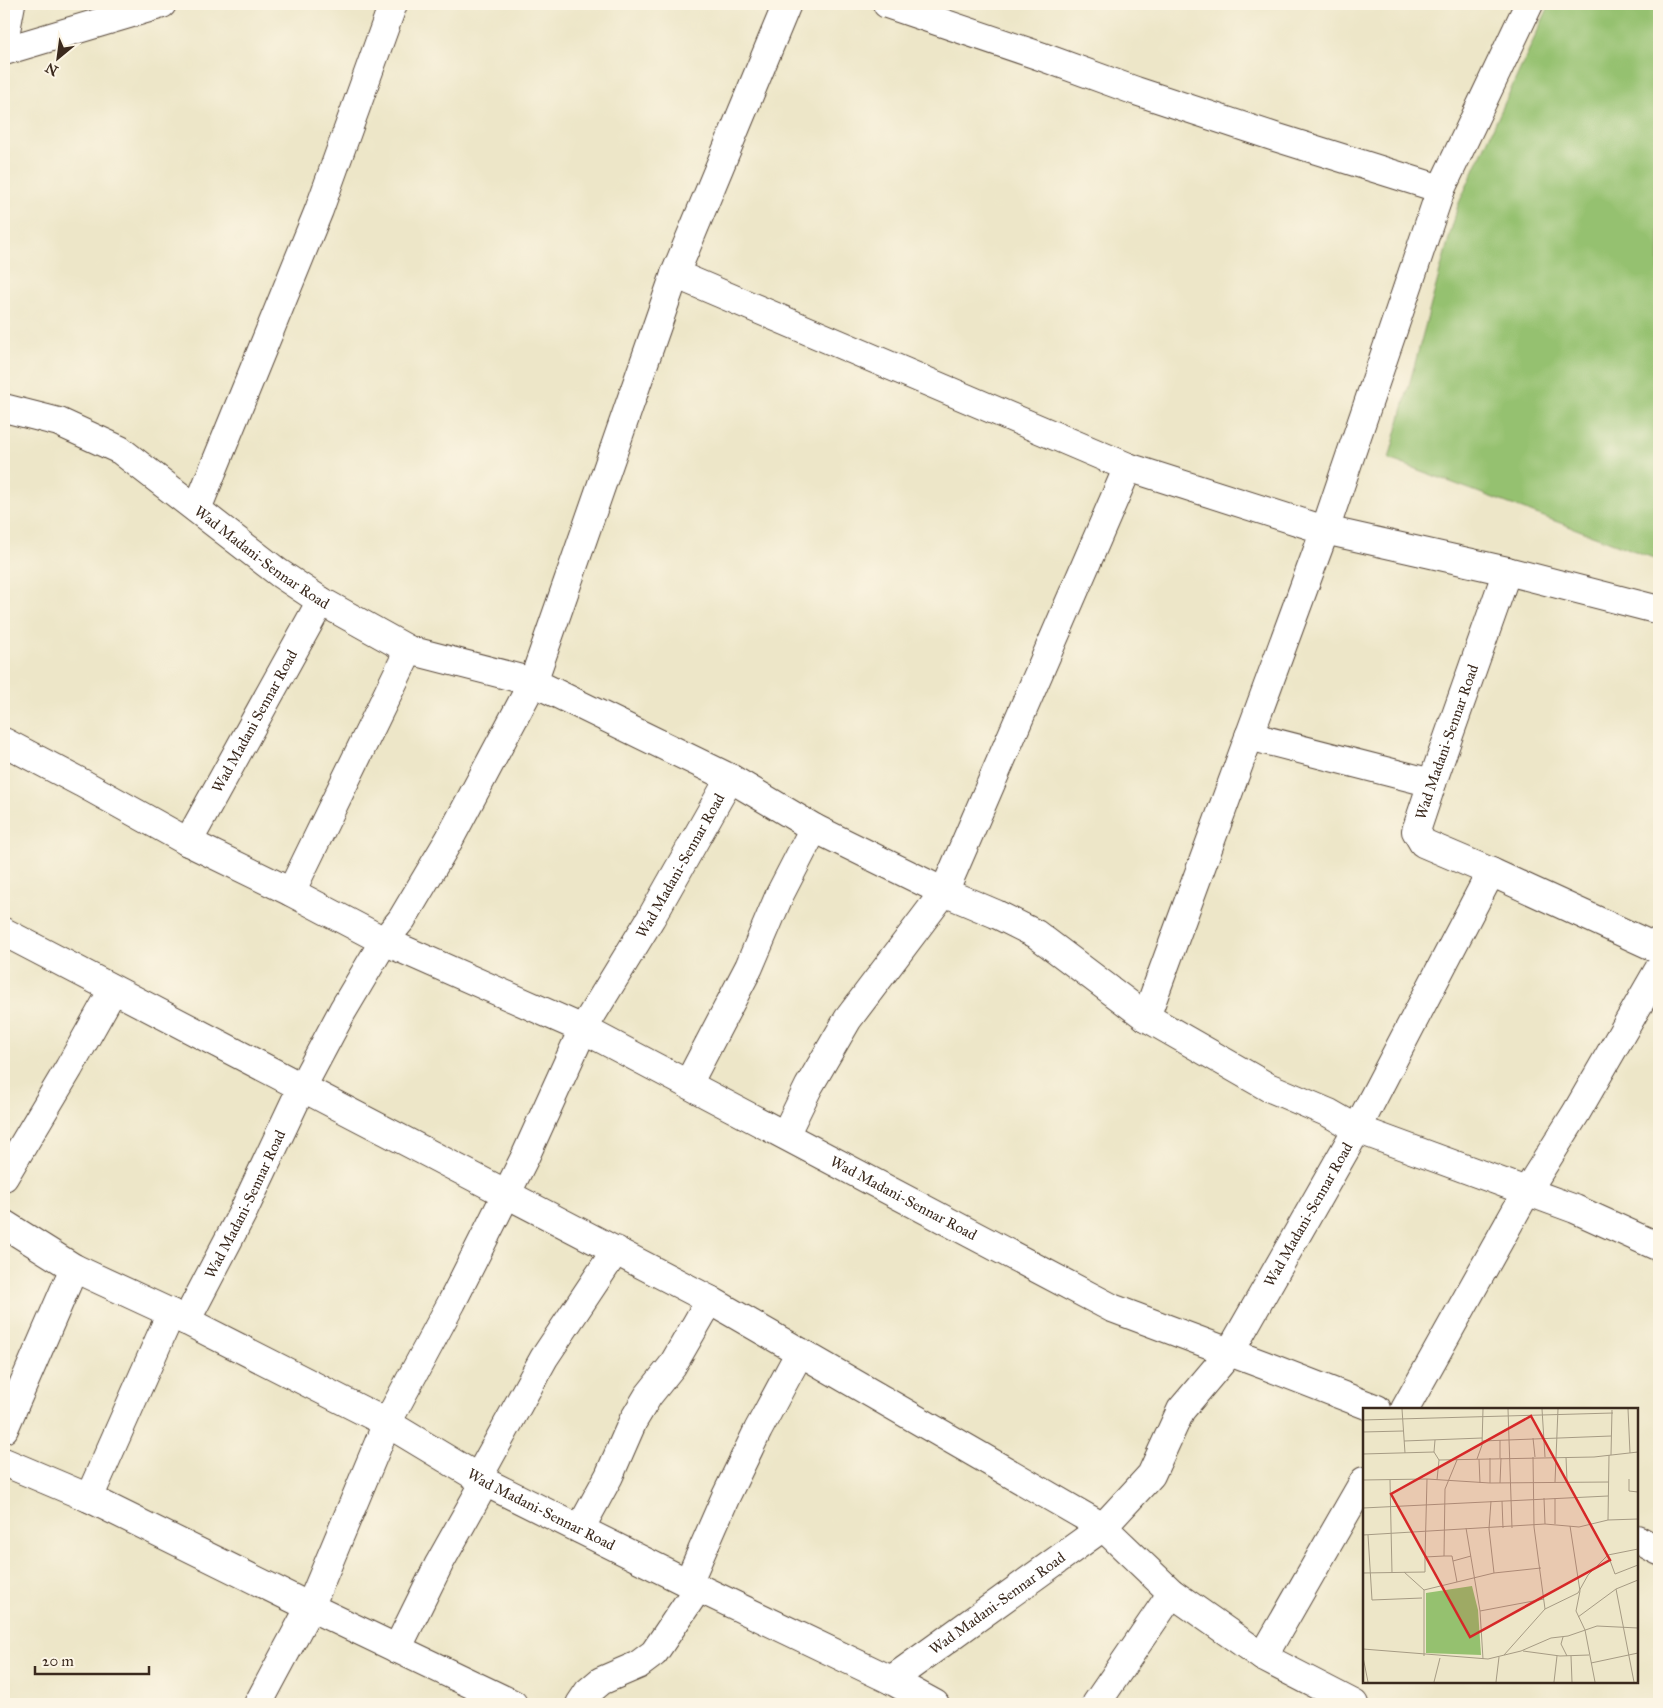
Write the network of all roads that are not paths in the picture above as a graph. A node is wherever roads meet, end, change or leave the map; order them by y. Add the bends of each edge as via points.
1 (11, 4) edge
2 (162, 4) edge
3 (393, 4) edge
4 (787, 4) edge
5 (888, 4) edge
6 (1529, 4) edge
7 (4, 41) edge
8 (4, 51) edge
9 (1441, 189) junction
10 (675, 274) junction
11 (4, 408) edge
12 (1128, 467) junction
13 (197, 509) junction
14 (1325, 530) junction
15 (1508, 571) junction
16 (321, 601) junction
17 (1659, 610) edge
18 (409, 650) junction
19 (533, 682) junction
20 (1249, 736) junction
21 (4, 742) edge
22 (730, 778) junction
23 (1432, 782) junction
24 (814, 828) junction
25 (188, 842) junction
26 (1490, 872) junction
27 (291, 892) junction
28 (944, 892) junction
29 (4, 932) edge
30 (384, 941) junction
31 (1659, 949) edge
32 (1659, 969) edge
33 (113, 990) junction
34 (1146, 1018) junction
35 (583, 1029) junction
36 (688, 1084) junction
37 (302, 1087) junction
38 (1357, 1129) junction
39 (785, 1135) junction
40 (4, 1177) edge
41 (1527, 1192) junction
42 (506, 1193) junction
43 (4, 1224) edge
44 (1659, 1247) edge
45 (616, 1250) junction
46 (74, 1268) junction
47 (710, 1300) junction
48 (179, 1317) junction
49 (800, 1352) junction
50 (1230, 1352) junction
51 (1374, 1408) edge
52 (1406, 1408) edge
53 (387, 1423) junction
54 (4, 1429) edge
55 (4, 1462) edge
56 (482, 1480) junction
57 (1363, 1483) edge
58 (90, 1498) junction
59 (1103, 1527) junction
60 (580, 1529) junction
61 (1638, 1540) edge
62 (1659, 1551) edge
63 (693, 1585) junction
64 (1172, 1594) junction
65 (310, 1607) junction
66 (397, 1649) junction
67 (1263, 1658) junction
68 (891, 1680) junction
69 (258, 1704) edge
70 (513, 1704) edge
71 (580, 1704) edge
72 (935, 1704) edge
73 (1096, 1704) edge
74 (1354, 1704) edge

1 - 7 street
2 - 8 street
3 - 13 street via 319,210
4 - 10 street
5 - 9 street via 1136,92
6 - 9 street
9 - 14 street
10 - 12 street
10 - 19 street
11 - 13 street, Wad Madani-Sennar Road via 59,422 120,450
12 - 14 street
12 - 28 street
13 - 16 street, Wad Madani-Sennar Road via 279,573
14 - 15 street
14 - 20 street
15 - 17 street
15 - 23 street, Wad Madani-Sennar Road
16 - 18 street, Wad Madani-Sennar Road
16 - 25 street, Wad Madani Sennar Road
18 - 19 street, Wad Madani-Sennar Road
18 - 27 street
19 - 22 street, Wad Madani-Sennar Road
19 - 30 street, Wad Madani-Sennar Road via 449,840 402,919
20 - 23 street
20 - 34 street
21 - 25 street, Wad Madani-Sennar Road
22 - 24 street, Wad Madani-Sennar Road
22 - 35 street, Wad Madani-Sennar Road
23 - 26 street, Wad Madani-Sennar Road via 1416,831 1423,843
24 - 28 street, Wad Madani-Sennar Road
24 - 36 street via 780,894 749,967
25 - 27 street, Wad Madani-Sennar Road
26 - 31 street, Wad Madani-Sennar Road
26 - 38 street, Wad Madani-Sennar Road
27 - 30 street, Wad Madani-Sennar Road
28 - 34 street, Wad Madani-Sennar Road via 1036,934
28 - 39 street via 848,1019 808,1086
29 - 33 street
30 - 35 street, Wad Madani-Sennar Road
30 - 37 street, Wad Madani-Sennar Road
32 - 41 street
33 - 37 street
33 - 40 street
34 - 38 street, Wad Madani-Sennar Road via 1268,1087 1329,1113
35 - 36 street, Wad Madani-Sennar Road
35 - 42 street, Wad Madani-Sennar Road
36 - 39 street, Wad Madani-Sennar Road
37 - 42 street
37 - 48 street, Wad Madani-Sennar Road via 243,1212
38 - 41 street, Wad Madani-Sennar Road
38 - 50 street, Wad Madani-Sennar Road
39 - 50 street, Wad Madani-Sennar Road via 1112,1308
41 - 44 street, Wad Madani-Sennar Road via 1575,1209
41 - 52 street
42 - 45 street
42 - 53 street, Wad Madani-Sennar Road
43 - 46 street, Wad Madani-Sennar Road
45 - 47 street
45 - 56 street via 544,1358
46 - 48 street, Wad Madani-Sennar Road
46 - 54 street
47 - 49 street
47 - 60 street via 672,1366 648,1396
48 - 53 street, Wad Madani-Sennar Road
48 - 58 street, Wad Madani-Sennar Road
49 - 59 street
49 - 63 street via 730,1488
50 - 51 street
50 - 59 street, Wad Madani-Sennar Road via 1181,1410 1151,1475
53 - 56 street, Wad Madani-Sennar Road
53 - 65 street, Wad Madani-Sennar Road
55 - 58 street
56 - 60 street, Wad Madani-Sennar Road
56 - 66 street
57 - 67 street
58 - 65 street
59 - 64 street
59 - 68 street, Wad Madani-Sennar Road
60 - 63 street, Wad Madani-Sennar Road
61 - 62 street
63 - 68 street, Wad Madani-Sennar Road
63 - 71 street via 654,1653 638,1665 602,1681 588,1692
64 - 67 street
64 - 73 street
65 - 66 street
65 - 69 street, Wad Madani-Sennar Road
66 - 70 street
67 - 74 street
68 - 72 street, Wad Madani-Sennar Road

